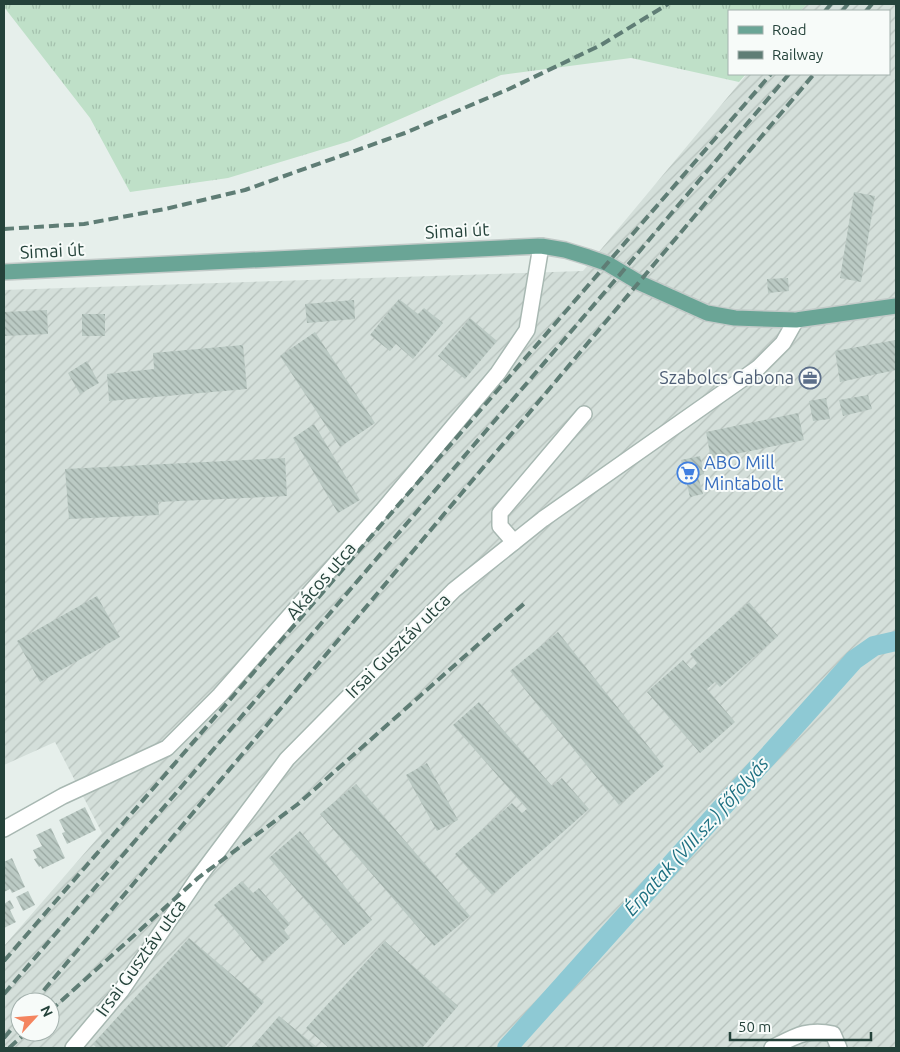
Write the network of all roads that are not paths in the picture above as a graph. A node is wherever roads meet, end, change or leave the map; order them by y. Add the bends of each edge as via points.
1 (541, 246) junction
2 (4, 272) edge
3 (896, 306) edge
4 (796, 320) junction
5 (584, 414) dead end
6 (514, 542) junction
7 (4, 829) edge
8 (73, 1048) edge
9 (772, 1048) edge
10 (839, 1048) edge

1 - 2 main road, Simai út
1 - 4 main road, Simai út via 601,262 707,313 735,318
1 - 7 street, Akácos utca via 527,330 498,373 220,695 167,748 63,796
3 - 4 main road, Simai út
4 - 6 street, Irsai Gusztáv utca via 783,343 758,368
5 - 6 street via 500,513 500,526
6 - 8 street, Irsai Gusztáv utca via 454,590 286,759 198,878 121,991
9 - 10 street via 806,1032 820,1031 832,1034

